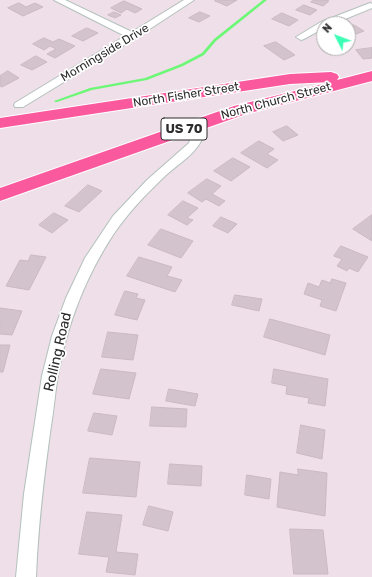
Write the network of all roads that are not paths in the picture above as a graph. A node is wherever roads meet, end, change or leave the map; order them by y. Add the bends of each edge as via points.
1 (58, 0) edge
2 (190, 0) edge
3 (370, 5) edge
4 (343, 16) edge
5 (316, 29) edge
6 (133, 36) junction
7 (301, 37) dead end
8 (372, 75) edge
9 (19, 105) dead end
10 (0, 123) edge
11 (193, 126) junction
12 (0, 195) edge
13 (26, 577) edge

1 - 6 street
2 - 6 street, Morningside Drive
3 - 4 street
5 - 7 street
6 - 9 street, Morningside Drive
8 - 10 main road, North Fisher Street / US 70 via 290,79
8 - 11 main road, North Church Street / US 70 via 262,104
11 - 12 main road, North Church Street / US 70
11 - 13 street, Rolling Road via 198,134 196,141 126,208 99,246 80,280 60,332 37,457

